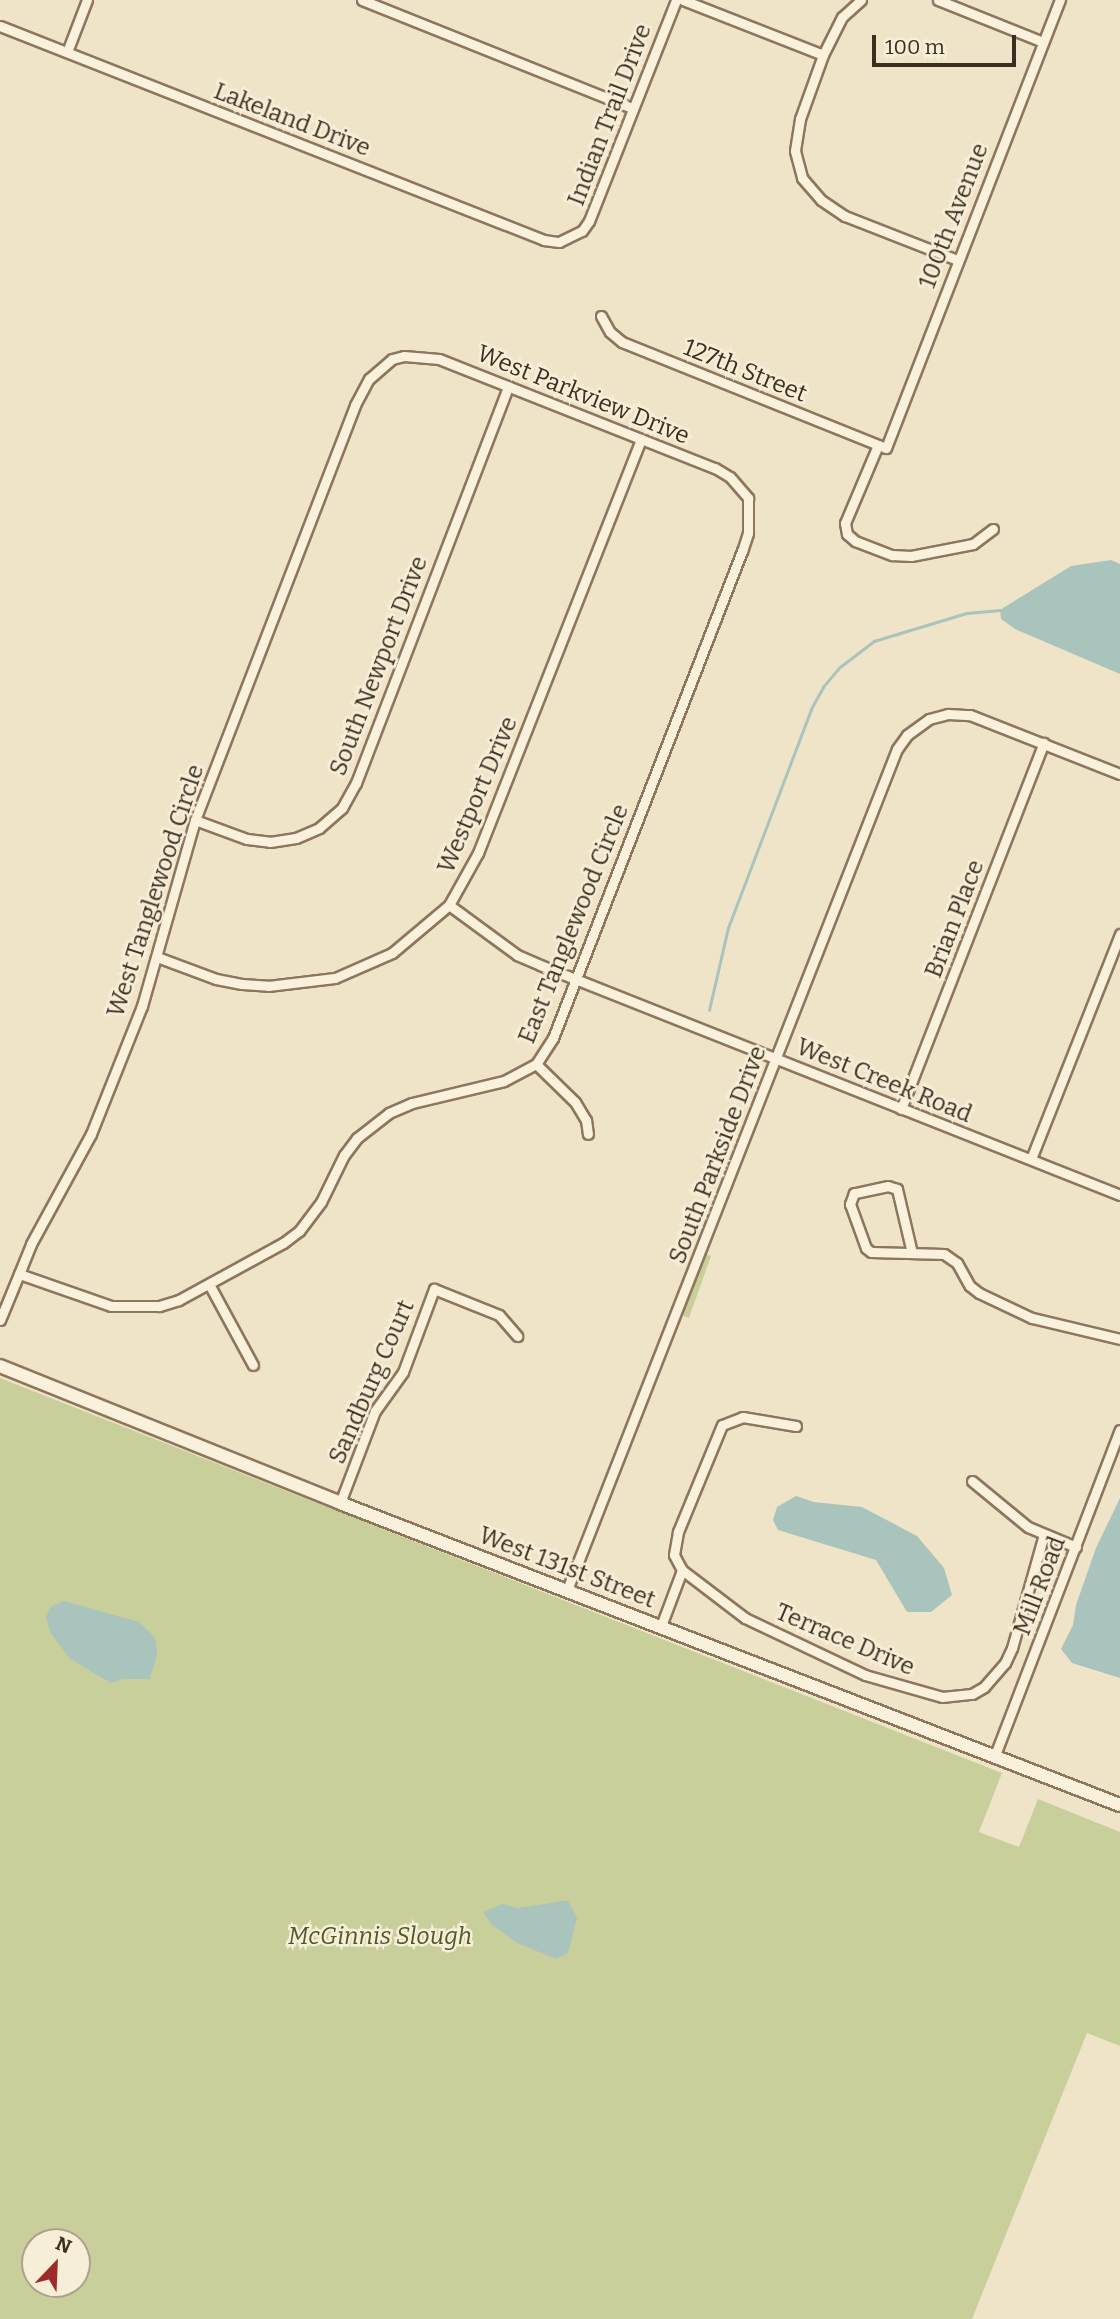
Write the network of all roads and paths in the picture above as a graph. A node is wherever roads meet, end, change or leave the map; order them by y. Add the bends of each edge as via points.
1 (87, 0) edge
2 (362, 0) edge
3 (676, 0) edge
4 (683, 0) edge
5 (861, 0) edge
6 (938, 0) edge
7 (1060, 0) edge
8 (0, 26) edge
9 (1043, 42) junction
10 (67, 52) junction
11 (823, 55) junction
12 (632, 108) junction
13 (572, 237) joint
14 (957, 260) junction
15 (601, 316) dead end
16 (392, 359) joint
17 (508, 386) junction
18 (640, 439) junction
19 (882, 446) junction
20 (748, 498) joint
21 (993, 529) dead end
22 (1044, 743) junction
23 (1120, 774) edge
24 (195, 820) junction
25 (449, 905) junction
26 (1120, 934) edge
27 (157, 957) junction
28 (575, 980) junction
29 (776, 1059) junction
30 (536, 1064) junction
31 (901, 1109) junction
32 (588, 1134) dead end
33 (1031, 1159) junction
34 (1120, 1195) edge
35 (912, 1252) junction
36 (19, 1274) junction
37 (209, 1284) junction
38 (0, 1320) edge
39 (517, 1336) dead end
40 (1120, 1339) edge
41 (0, 1366) edge
42 (253, 1366) dead end
43 (796, 1426) dead end
44 (1120, 1430) edge
45 (972, 1481) dead end
46 (340, 1503) junction
47 (1044, 1534) junction
48 (1076, 1547) junction
49 (682, 1570) junction
50 (567, 1590) junction
51 (661, 1626) junction
52 (995, 1755) junction
53 (1120, 1805) edge

1 - 10 street
2 - 12 street
3 - 12 street, Indian Trail Drive
4 - 11 street
5 - 11 street via 842,17
6 - 9 street
7 - 9 street, 100th Avenue
8 - 10 street, Lakeland Drive
9 - 14 street, 100th Avenue
10 - 13 street, Lakeland Drive via 544,240 559,242
11 - 14 street via 795,151 802,178 821,200 845,216
12 - 13 street, Indian Trail Drive via 589,221
14 - 19 street, 100th Avenue
15 - 19 street, 127th Street via 622,342
16 - 17 street, West Parkview Drive via 439,359
16 - 24 street, West Tanglewood Circle via 374,373 358,397
17 - 18 street, West Parkview Drive
17 - 24 street, South Newport Drive via 356,783 342,808 319,828 270,842 247,839
18 - 20 street, West Parkview Drive via 715,468
18 - 25 street, Westport Drive via 478,853
19 - 21 street, 100th Avenue via 845,523 847,534 855,541 892,555 911,556 973,544
20 - 28 street, East Tanglewood Circle via 748,533 742,551
22 - 23 street
22 - 29 street, South Parkside Drive via 984,718 957,714 929,719 907,735 890,763
22 - 31 street, Brian Place
24 - 27 street, West Tanglewood Circle
25 - 27 street, Westport Drive via 392,953 335,978 268,986 242,984
25 - 28 street, West Creek Road via 517,955
26 - 33 street
27 - 36 street, West Tanglewood Circle via 91,1134
28 - 29 street, West Creek Road
28 - 30 street, East Tanglewood Circle via 553,1038
29 - 31 street, West Creek Road
29 - 50 street, South Parkside Drive
30 - 32 street via 575,1102
30 - 37 street, East Tanglewood Circle via 504,1081 389,1113 357,1138 344,1155 321,1202 299,1231
31 - 33 street, West Creek Road
33 - 34 street, West Creek Road
35 - 35 street via 877,1254 866,1248 850,1204 854,1193 888,1186 897,1189
35 - 40 street via 944,1254 957,1263 979,1293 1032,1318
36 - 37 street, East Tanglewood Circle via 91,1301 131,1308 159,1307
36 - 38 street, West Tanglewood Circle
37 - 42 street
39 - 46 street, Sandburg Court via 499,1315 434,1289 403,1372 376,1411
41 - 46 street, West 131st Street
43 - 49 street via 743,1417 722,1425 674,1545
44 - 48 street, Mill Road
45 - 47 street via 1028,1527
46 - 50 street, West 131st Street
47 - 48 street
47 - 49 street, Terrace Drive via 1022,1623 1005,1663 984,1687 956,1697 899,1686 771,1632
48 - 52 street, Mill Road
49 - 51 street
50 - 51 street, West 131st Street
51 - 52 street, West 131st Street
52 - 53 street, West 131st Street

